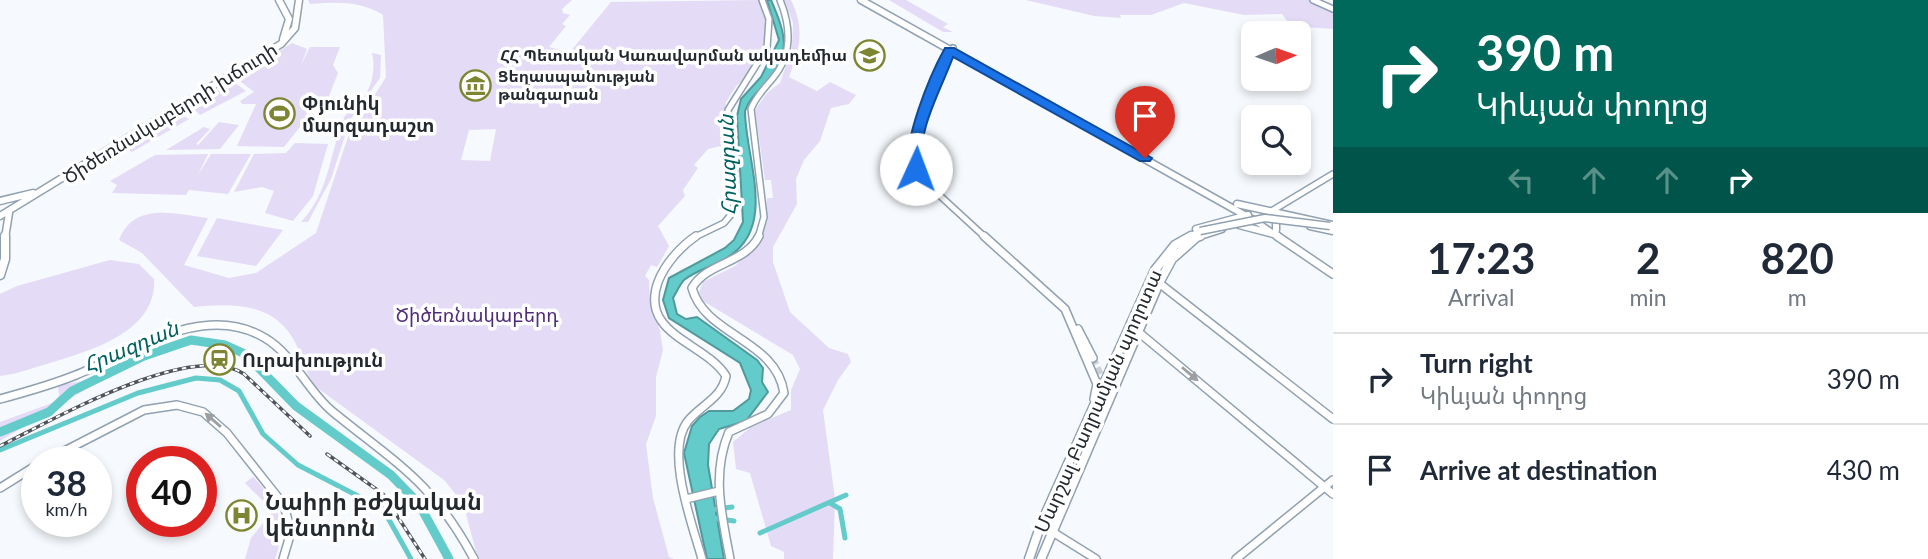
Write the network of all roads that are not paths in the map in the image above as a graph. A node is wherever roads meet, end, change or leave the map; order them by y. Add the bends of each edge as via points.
1 (279, 0) edge
2 (299, 0) edge
3 (762, 0) edge
4 (780, 0) edge
5 (861, 0) edge
6 (866, 0) edge
7 (1313, 0) edge
8 (1333, 9) edge
9 (885, 12) junction
10 (286, 39) junction
11 (951, 49) junction
12 (1146, 156) junction
13 (1333, 174) edge
14 (8, 200) edge
15 (1228, 204) junction
16 (1237, 204) junction
17 (1270, 212) junction
18 (10, 213) junction
19 (0, 216) edge
20 (1230, 218) junction
21 (1254, 218) junction
22 (1276, 219) junction
23 (1238, 225) junction
24 (1332, 228) edge
25 (1276, 232) junction
26 (1198, 233) junction
27 (1333, 272) edge
28 (0, 275) edge
29 (1159, 283) junction
30 (1074, 325) junction
31 (1134, 327) junction
32 (1093, 358) tunnel mouth
33 (0, 399) edge
34 (1104, 401) tunnel mouth
35 (1088, 417) junction
36 (1333, 419) edge
37 (1090, 441) junction
38 (74, 446) edge
39 (21, 475) edge
40 (1333, 480) edge
41 (1324, 487) junction
42 (0, 488) edge
43 (718, 494) junction
44 (1333, 495) edge
45 (689, 498) junction
46 (1051, 531) junction
47 (284, 559) edge
48 (474, 559) edge
49 (702, 559) edge
50 (730, 559) edge
51 (1029, 559) edge
52 (1041, 559) edge
53 (1096, 559) edge
54 (1236, 559) edge

1 - 10 main road via 289,19
2 - 10 main road, Ծիծեռնակաբերդի խճուղի
3 - 45 street via 771,26 770,43 728,110 736,208 727,221 702,232 676,254 656,295 657,312 671,335 719,364 726,376 720,393 680,435 678,449
4 - 43 street via 788,20 788,47 781,68 751,109 764,216 761,232 744,255 700,278 692,286 692,295 699,308 764,356 778,371 784,387 771,412 729,432 719,454
5 - 9 main road
6 - 9 main road
7 - 8 street
9 - 11 main road
10 - 14 main road, Ծիծեռնակաբերդի խճուղի
11 - 12 main road
11 - 30 street via 917,135 916,169 1059,302
12 - 15 main road
12 - 16 main road
13 - 17 street
14 - 18 main road, Ծիծեռնակաբերդի խճուղի
15 - 20 main road
15 - 21 main road
16 - 17 main road
16 - 21 main road
17 - 22 main road
17 - 24 main road
18 - 19 main road
18 - 28 main road via 2,231 5,256
20 - 21 main road
20 - 23 main road
20 - 26 main road via 1197,228
21 - 22 main road
21 - 23 main road
21 - 24 main road, bridge via 1283,218
21 - 25 street
21 - 26 main road, Մարշալ Բաղրամյան պողոտա, bridge
22 - 24 main road
22 - 25 main road
23 - 25 main road
23 - 26 main road
25 - 27 street
26 - 29 main road, Մարշալ Բաղրամյան պողոտա via 1172,259
26 - 31 main road, Մարշալ Բաղրամյան պողոտա via 1175,245 1160,262
29 - 31 main road, Մարշալ Բաղրամյան պողոտա
29 - 36 street
30 - 32 street
30 - 35 street via 1097,384
31 - 35 main road, Մարշալ Բաղրամյան պողոտա
31 - 37 main road, Մարշալ Բաղրամյան պողոտա
31 -> 41 street
33 - 48 street via 76,375 178,330 244,327 277,347 331,410 419,477 455,522
34 - 37 street
35 - 51 main road, Մարշալ Բաղրամյան պողոտա
37 - 46 main road, Մարշալ Բաղրամյան պողոտա
47 -> 38 street via 290,540 287,513 214,419 203,412 161,406
39 - 42 street
40 - 41 street
41 - 44 street
41 - 54 street
43 - 45 street
43 - 50 street
45 - 49 street
46 - 52 main road, Մարշալ Բաղրամյան պողոտա
46 - 53 street

